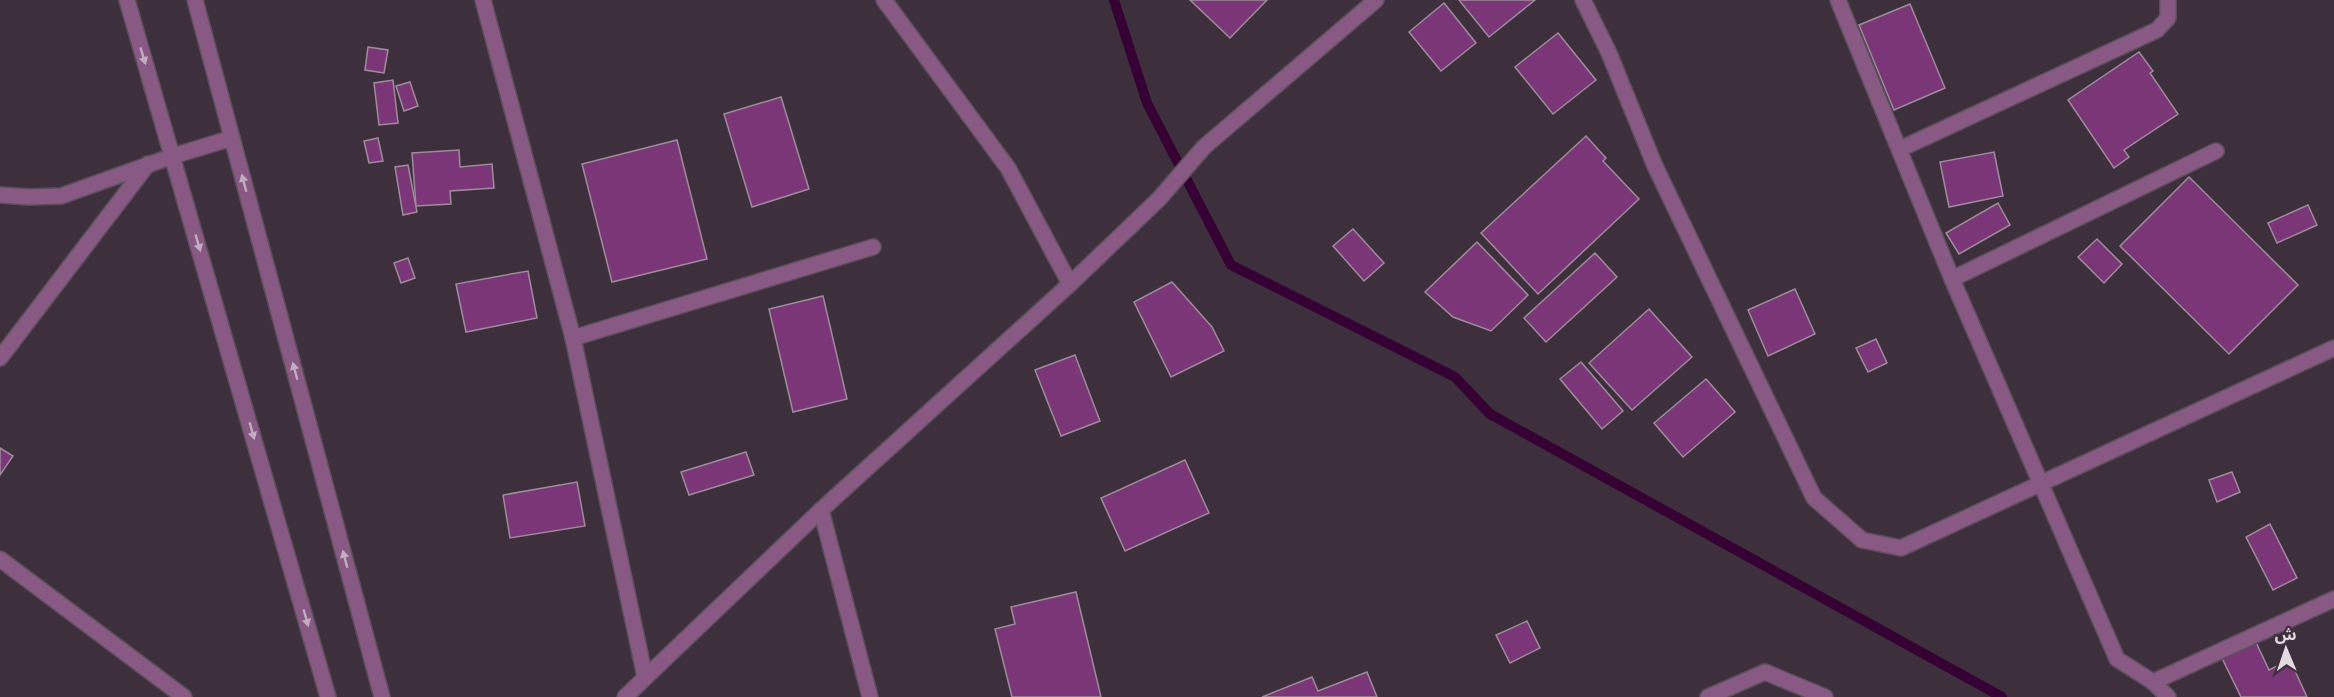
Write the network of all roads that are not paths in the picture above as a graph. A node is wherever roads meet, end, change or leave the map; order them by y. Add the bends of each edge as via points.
1 (127, 0) edge
2 (195, 0) edge
3 (483, 0) edge
4 (884, 0) edge
5 (1376, 0) edge
6 (1583, 0) edge
7 (1838, 0) edge
8 (2168, 0) edge
9 (232, 138) junction
10 (1900, 150) junction
11 (2216, 151) dead end
12 (173, 156) junction
13 (148, 164) junction
14 (0, 195) edge
15 (873, 247) dead end
16 (1952, 279) junction
17 (1070, 284) junction
18 (573, 338) junction
19 (2334, 348) edge
20 (0, 358) edge
21 (2040, 482) junction
22 (821, 510) junction
23 (0, 559) edge
24 (2334, 599) edge
25 (645, 677) junction
26 (2153, 682) junction
27 (184, 697) edge
28 (328, 697) edge
29 (382, 697) edge
30 (625, 697) edge
31 (870, 697) edge
32 (1708, 697) edge
33 (1825, 697) edge
34 (2168, 697) edge

1 -> 12 street
2 - 9 street
3 - 18 street
4 - 17 street via 1008,168
5 - 17 street via 1204,147 1159,199
6 - 21 street via 1655,166 1814,498 1862,540 1901,548
7 - 10 street
8 - 10 street via 2168,18 2157,30
9 - 12 street
29 -> 9 street
10 - 16 street
11 - 16 street
12 - 13 street
12 -> 28 street
13 - 14 street via 61,196
13 - 20 street
15 - 18 street
16 - 21 street
17 - 22 street
18 - 25 street
19 - 21 street
21 - 26 street via 2117,659
22 - 25 street
22 - 31 street
23 - 27 street
24 - 26 street
25 - 30 street
26 - 34 street
32 - 33 street via 1765,672

